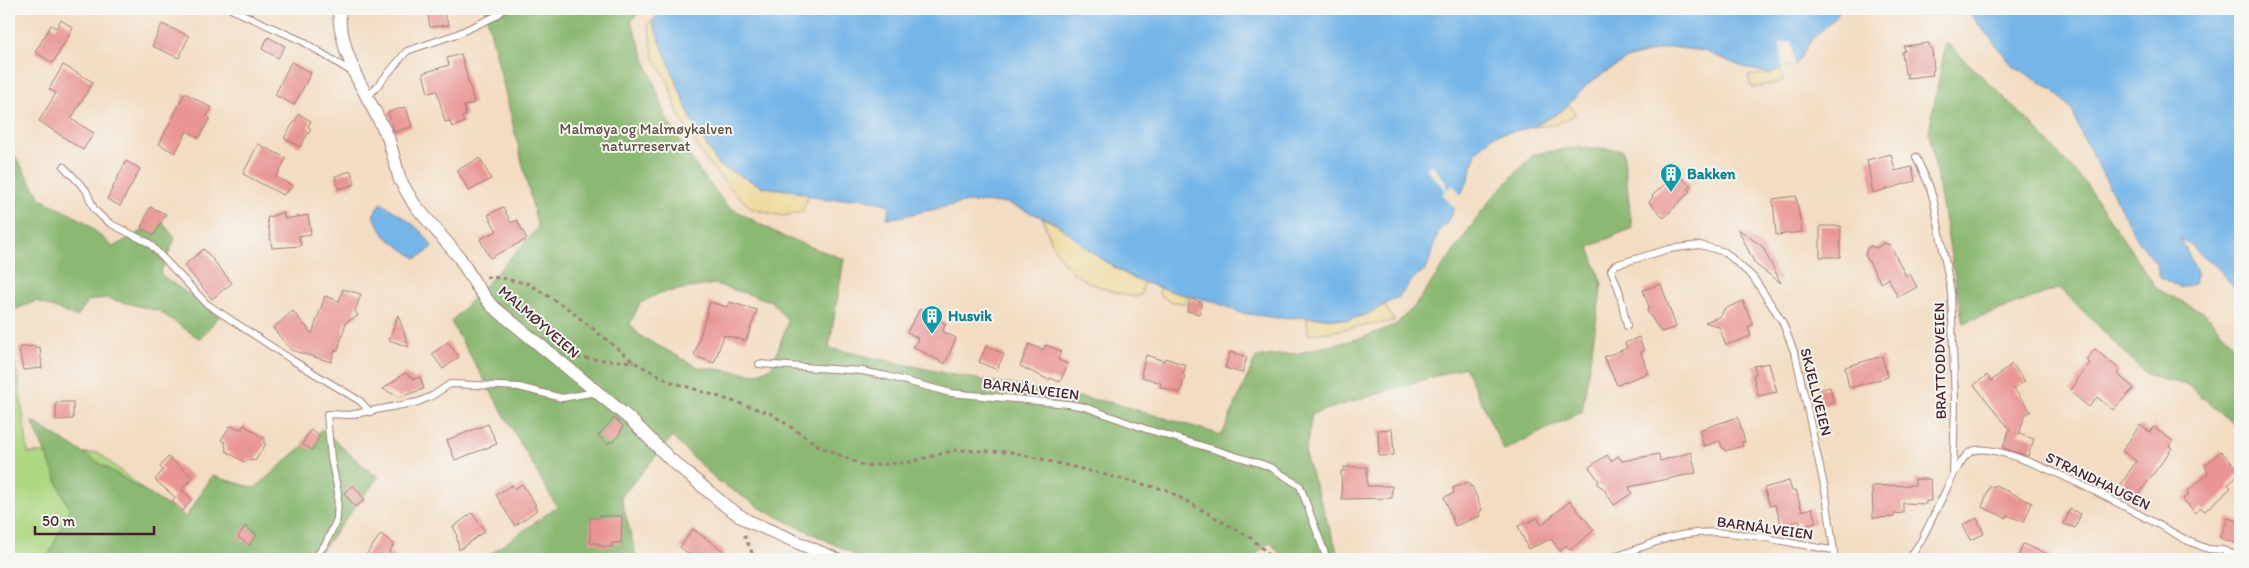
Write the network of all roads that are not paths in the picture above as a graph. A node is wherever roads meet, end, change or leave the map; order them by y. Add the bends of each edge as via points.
1 (231, 9) edge
2 (339, 9) edge
3 (504, 9) edge
4 (355, 74) junction
5 (368, 97) junction
6 (1916, 157) dead end
7 (64, 167) dead end
8 (1627, 326) dead end
9 (760, 364) dead end
10 (596, 392) junction
11 (370, 412) junction
12 (1953, 476) junction
13 (1834, 550) junction
14 (2240, 557) edge
15 (314, 559) edge
16 (836, 559) edge
17 (1327, 559) edge
18 (1607, 559) edge
19 (1835, 559) edge
20 (1909, 559) edge

1 - 4 lane via 302,41
2 - 4 street, MALMØYVEIEN via 346,50
3 - 5 lane via 457,34 407,51
4 - 5 street, MALMØYVEIEN
5 - 10 street, MALMØYVEIEN via 388,137 397,174 405,189 492,305
6 - 12 lane, BRATTODDVEIEN via 1934,202 1951,292 1955,404
7 - 11 lane via 86,190 94,209 102,217 149,243 207,304 360,400
8 - 13 lane, SKJELLVEIEN via 1611,270 1615,264 1669,249 1700,245 1725,252 1753,276 1782,321 1796,357 1821,470
9 - 17 lane, BARNÅLVEIEN via 862,371 951,393 1068,404 1267,466 1300,486
10 - 11 lane via 562,398 519,386 450,384 418,402
10 - 16 street, MALMØYVEIEN via 732,511
11 - 15 lane via 327,414 338,492 338,519
12 - 14 lane, STRANDHAUGEN via 1972,450 2006,454 2063,477 2188,541
12 - 20 lane, BRATTODDVEIEN
13 - 18 lane, BARNÅLVEIEN via 1726,532 1688,534 1660,540
13 - 19 lane, SKJELLVEIEN

